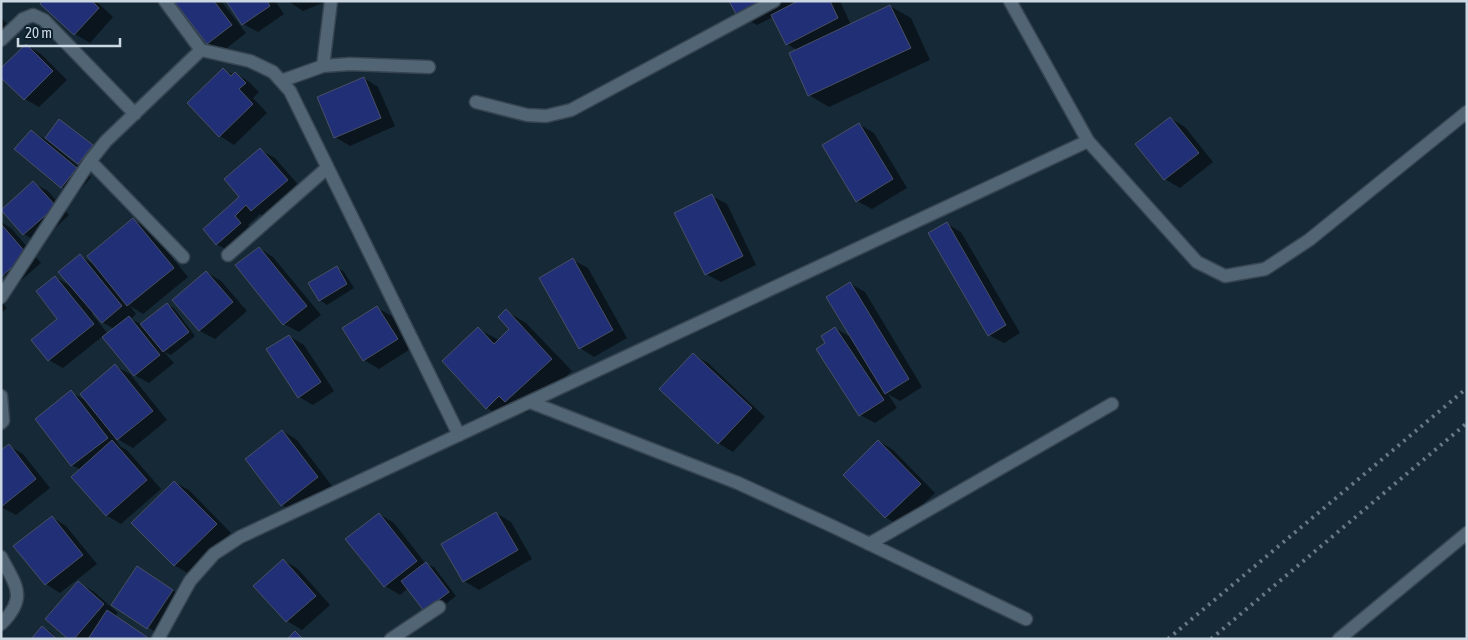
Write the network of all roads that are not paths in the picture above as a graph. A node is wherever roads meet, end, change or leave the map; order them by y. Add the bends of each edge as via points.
1 (165, 1) edge
2 (331, 1) edge
3 (774, 1) edge
4 (1010, 1) edge
5 (1, 40) edge
6 (201, 50) junction
7 (323, 66) junction
8 (430, 67) dead end
9 (281, 81) junction
10 (476, 102) dead end
11 (1467, 112) edge
12 (135, 114) junction
13 (1088, 141) junction
14 (90, 161) junction
15 (327, 168) junction
16 (228, 255) dead end
17 (182, 257) dead end
18 (1, 297) edge
19 (1, 396) edge
20 (530, 402) junction
21 (1112, 404) dead end
22 (1, 423) edge
23 (459, 435) junction
24 (1467, 534) edge
25 (869, 544) junction
26 (1, 557) edge
27 (440, 607) dead end
28 (1026, 619) dead end
29 (1, 624) edge
30 (158, 639) edge
31 (391, 639) edge
32 (1339, 639) edge

1 - 6 street
2 - 7 street
3 - 10 street via 571,110 546,116 526,115
4 - 13 street
5 - 12 street via 23,19 33,15 44,20
6 - 9 street via 250,61 273,72
6 - 12 street
7 - 8 street
7 - 9 street
9 - 15 street via 290,91
11 - 13 street via 1309,240 1265,270 1225,276 1197,262
12 - 14 street
13 - 20 street
14 - 17 street
14 - 18 street
15 - 16 street
15 - 23 street
19 - 22 street
20 - 23 street
20 - 25 street via 738,483
21 - 25 street
23 - 30 street via 240,537 214,554 190,581
24 - 32 street
25 - 28 street
26 - 29 street via 16,587 18,600
27 - 31 street

